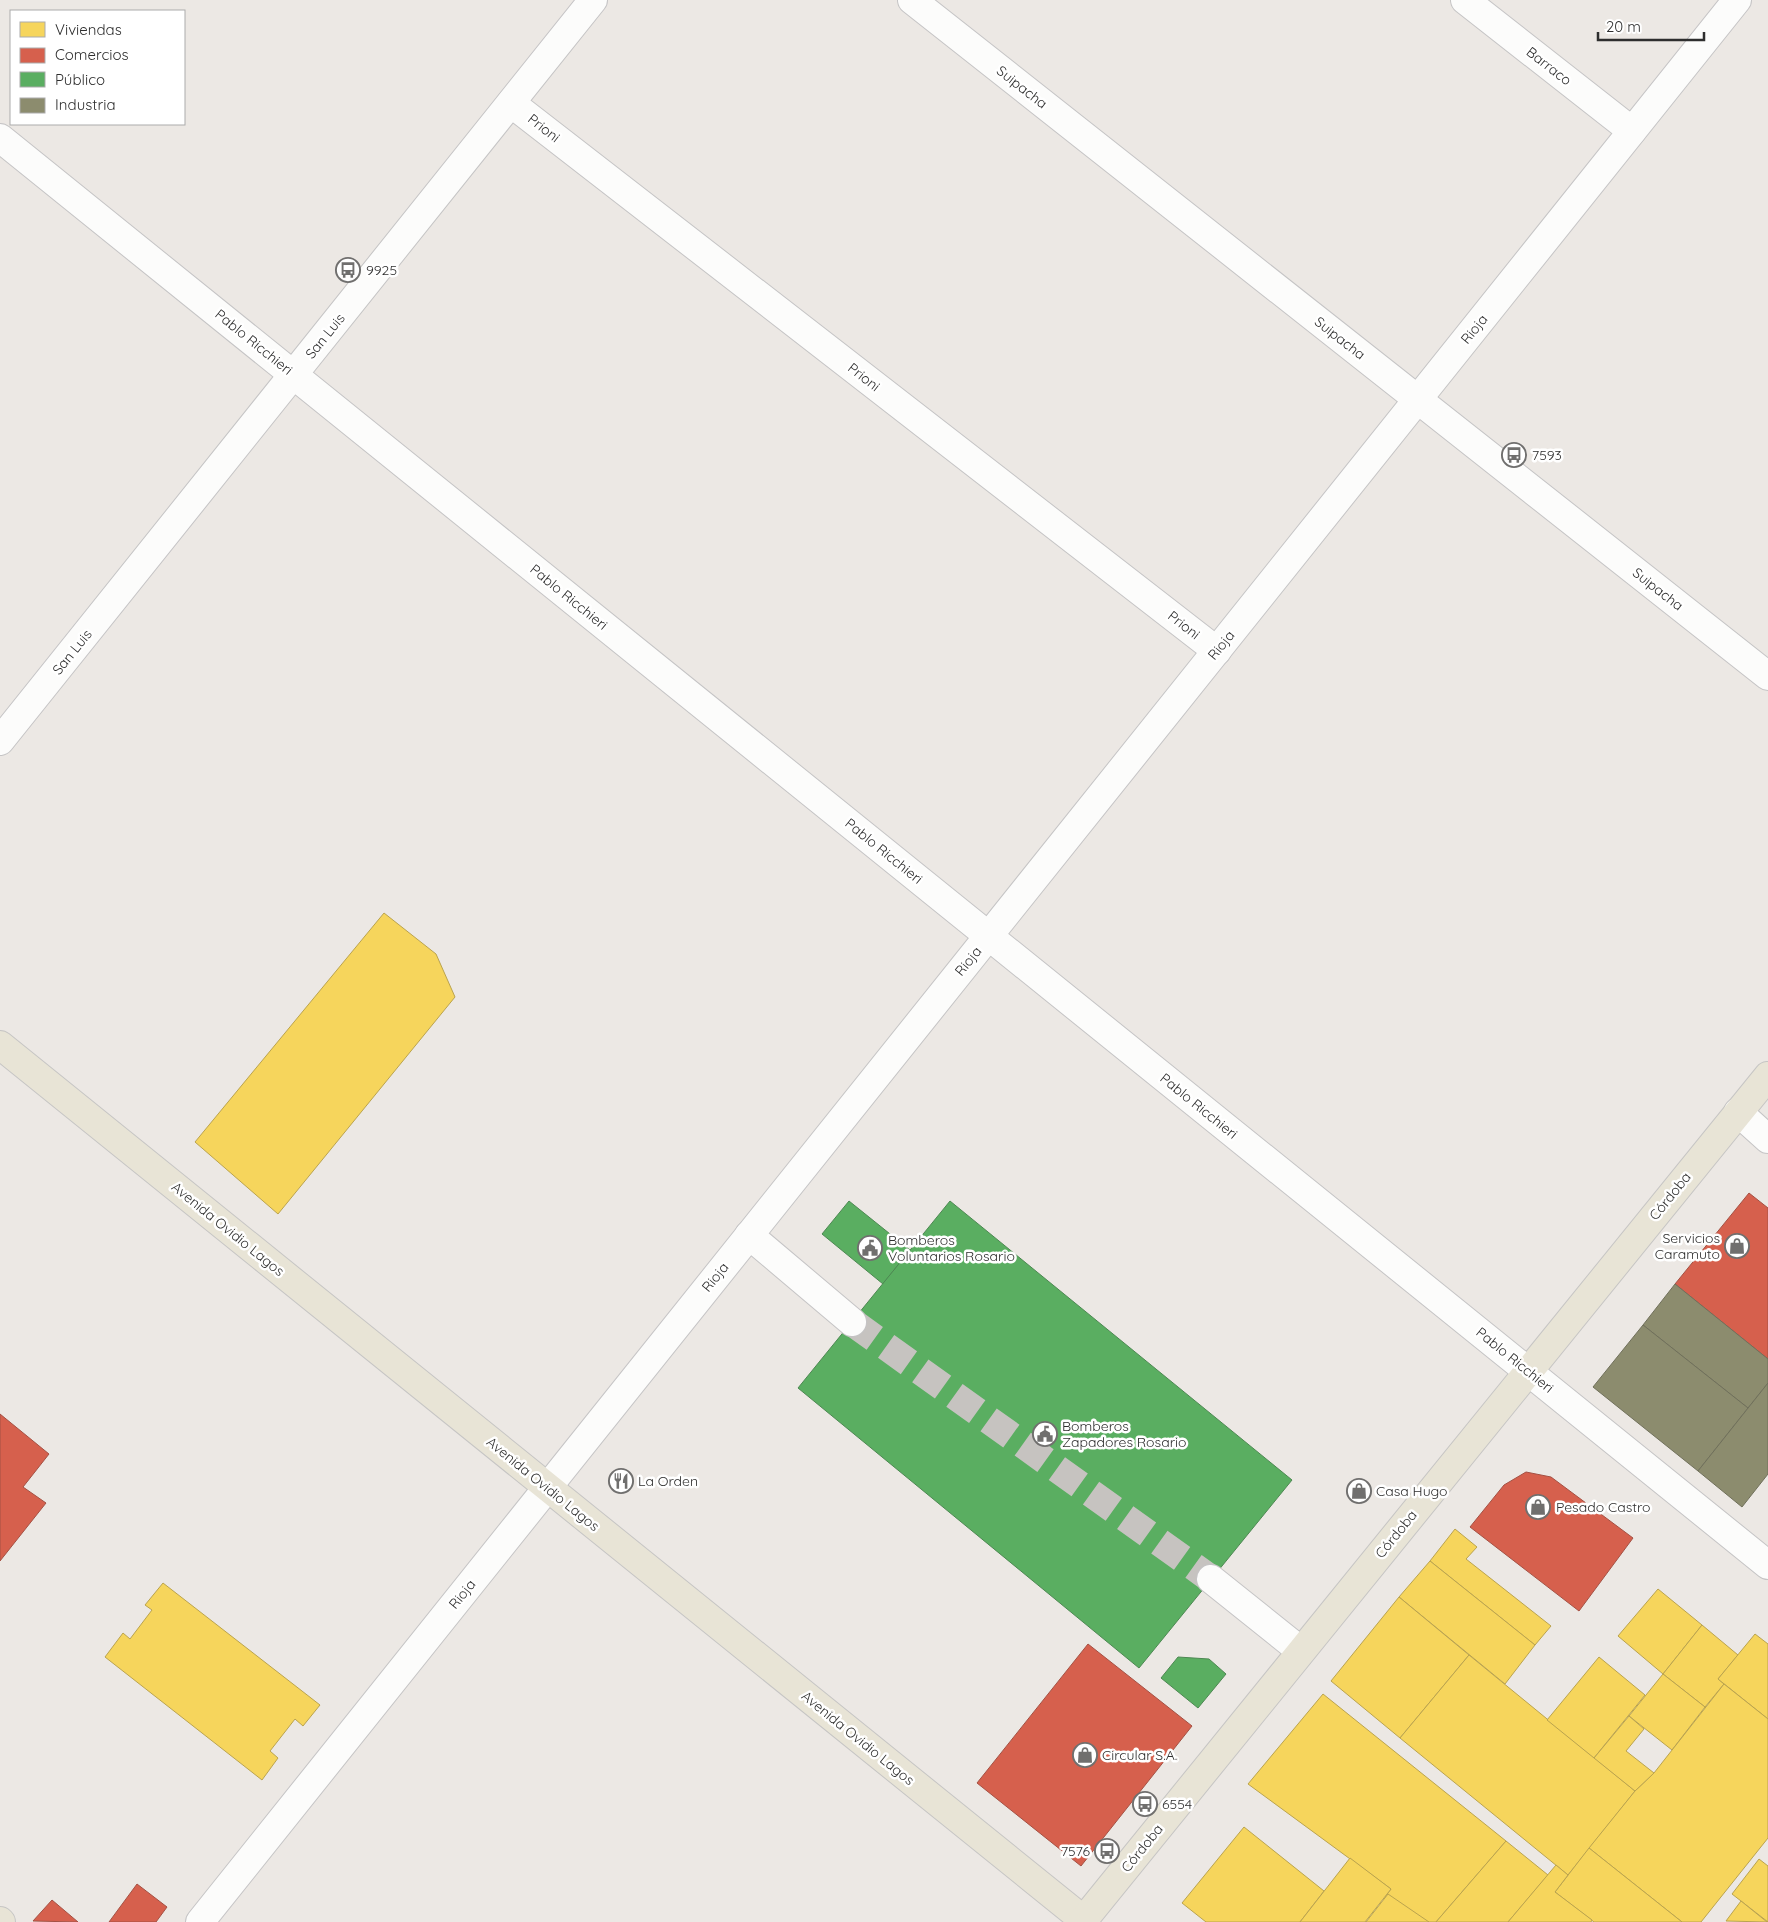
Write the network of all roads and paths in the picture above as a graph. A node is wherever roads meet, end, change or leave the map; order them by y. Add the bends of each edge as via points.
1 (593, 0) edge
2 (912, 0) edge
3 (1465, 0) edge
4 (1737, 0) edge
5 (511, 103) junction
6 (1632, 131) junction
7 (0, 138) edge
8 (294, 374) junction
9 (1418, 400) junction
10 (1216, 651) junction
11 (1768, 676) edge
12 (0, 741) edge
13 (988, 936) junction
14 (0, 1045) edge
15 (1768, 1076) edge
16 (1738, 1112) junction
17 (1768, 1139) edge
18 (749, 1235) junction
19 (852, 1322) tunnel mouth
20 (1528, 1371) junction
21 (547, 1488) junction
22 (1768, 1565) edge
23 (1212, 1579) tunnel mouth
24 (1301, 1651) junction
25 (1084, 1921) edge
26 (200, 1922) edge

1 - 5 street, San Luis
2 - 9 street, Suipacha
3 - 6 street, Barraco
4 - 6 street, Rioja
5 - 8 street, San Luis
5 - 10 street, Prioni
6 - 9 street, Rioja
7 - 8 street, Pablo Ricchieri
8 - 12 street, San Luis
8 - 13 street, Pablo Ricchieri
9 - 10 street, Rioja
9 - 11 street, Suipacha
10 - 13 street, Rioja
13 - 18 street, Rioja
13 - 20 street, Pablo Ricchieri
14 - 21 main road, Avenida Ovidio Lagos
15 - 16 main road, Córdoba
16 - 17 street
16 - 20 main road, Córdoba
18 - 19 street
18 - 21 street, Rioja
20 - 22 street, Pablo Ricchieri
20 - 24 main road, Córdoba
21 - 25 main road, Avenida Ovidio Lagos
21 - 26 street, Rioja
23 - 24 street
24 - 25 main road, Córdoba

